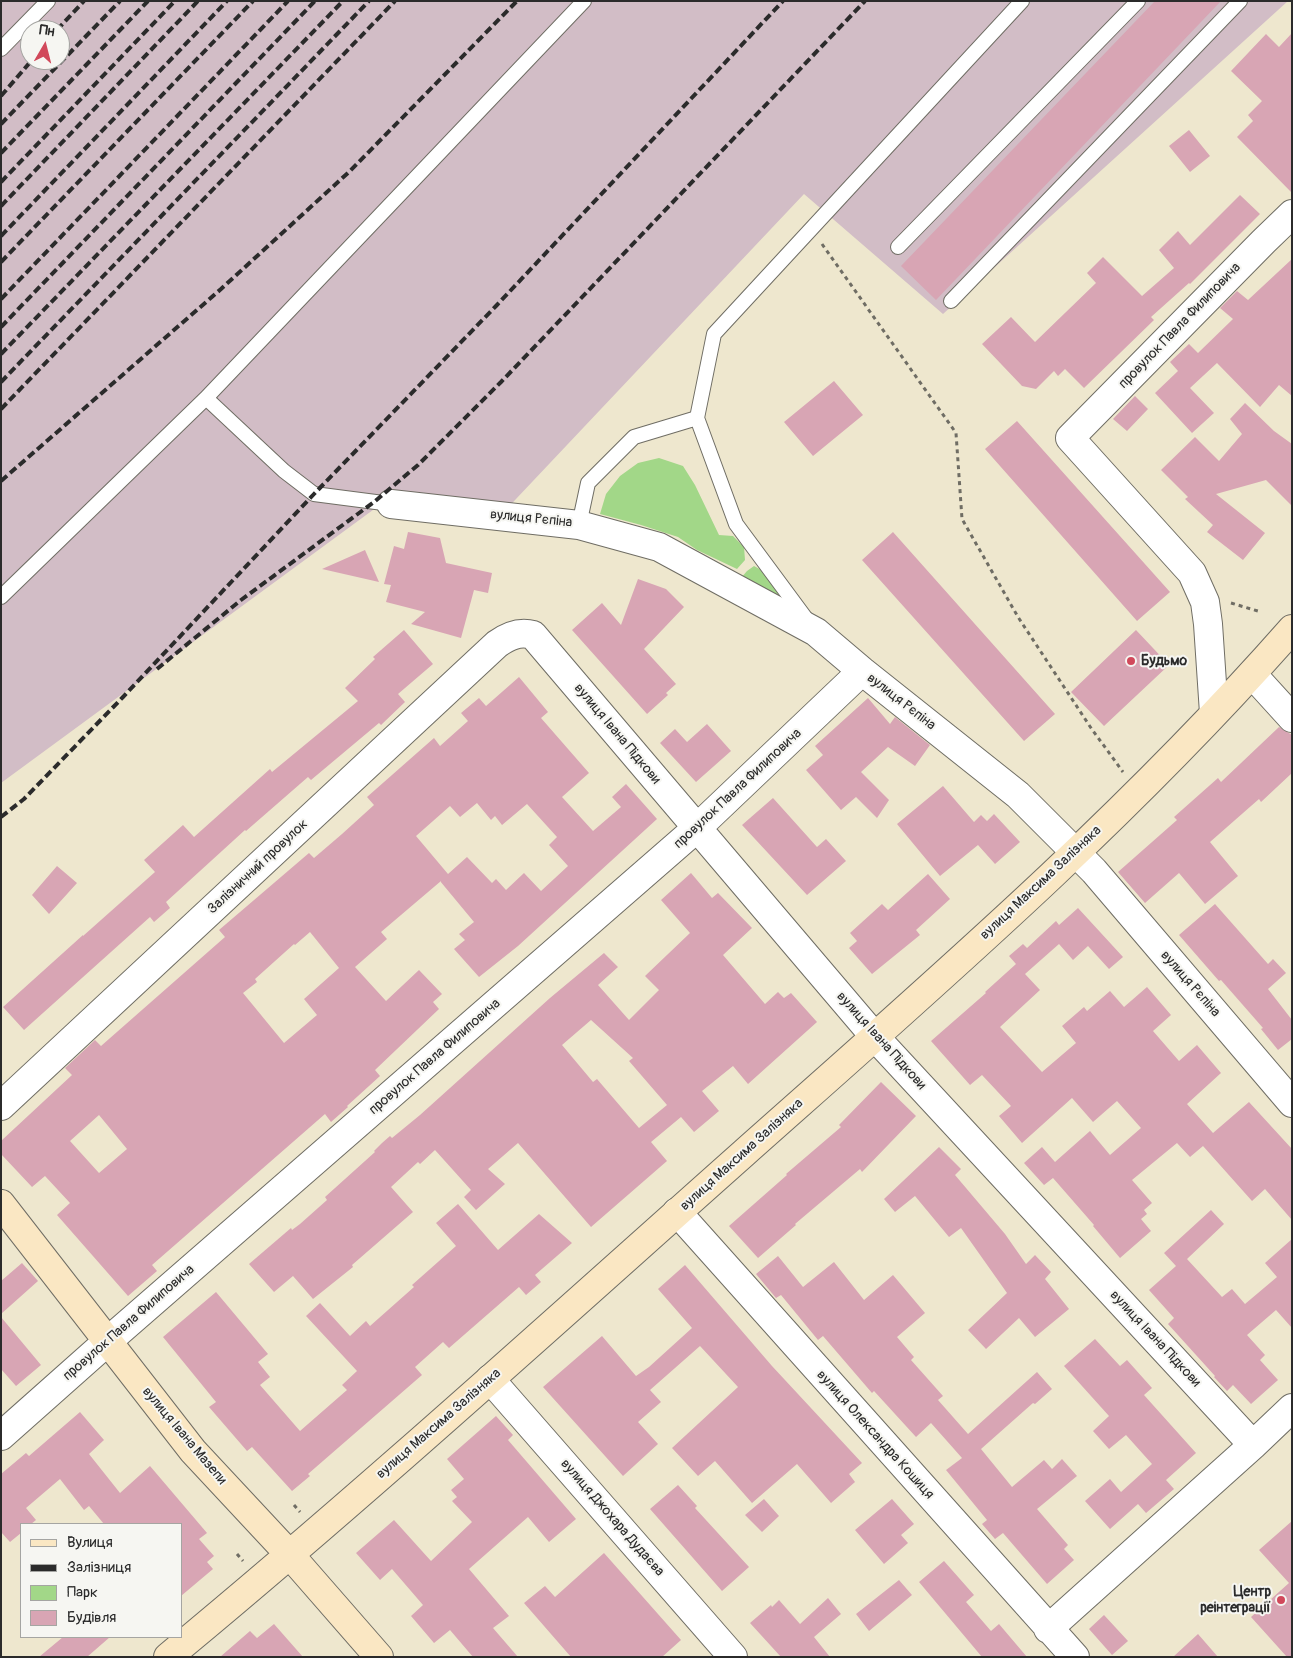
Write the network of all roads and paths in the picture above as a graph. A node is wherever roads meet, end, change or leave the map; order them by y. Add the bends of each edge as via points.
1 (48, 1) edge
2 (584, 1) edge
3 (1022, 1) edge
4 (1138, 1) edge
5 (1240, 1) edge
6 (1, 49) edge
7 (1292, 214) edge
8 (811, 229) junction
9 (898, 247) dead end
10 (951, 301) dead end
11 (206, 398) junction
12 (697, 418) junction
13 (391, 504) joint
14 (579, 525) junction
15 (1, 597) edge
16 (1292, 629) edge
17 (816, 632) junction
18 (518, 633) joint
19 (862, 671) junction
20 (1252, 674) junction
21 (1214, 713) junction
22 (1292, 718) edge
23 (1138, 792) junction
24 (698, 828) junction
25 (1075, 853) junction
26 (875, 1037) junction
27 (1292, 1103) edge
28 (1, 1106) edge
29 (1, 1204) edge
30 (678, 1212) junction
31 (108, 1341) junction
32 (490, 1379) junction
33 (1292, 1408) edge
34 (1, 1436) edge
35 (1253, 1445) junction
36 (290, 1555) junction
37 (1048, 1629) junction
38 (168, 1657) edge
39 (380, 1657) edge
40 (733, 1657) edge
41 (1075, 1657) edge

1 - 6 lane
2 - 11 lane
3 - 8 lane
4 - 9 lane
5 - 10 lane
7 - 21 street, провулок Павла Филиповича via 1070,438 1192,573 1204,602 1208,624
8 - 12 lane via 714,334
8 - 23 path via 956,433 962,519 1023,625 1090,728
11 - 13 lane via 284,472 314,494
11 - 15 lane
12 - 14 lane via 634,437 588,483
12 - 17 lane via 736,524
13 - 14 street, вулиця Рєпіна
14 - 17 street, вулиця Рєпіна via 659,547
16 - 20 main road, вулиця Максима Залізняка
17 - 19 street, вулиця Рєпіна
18 - 24 street, вулиця Івана Підкови via 533,635
18 - 28 street, Залізничний провулок via 497,644
19 - 24 street, провулок Павла Филиповича
19 - 25 street, вулиця Рєпіна via 1018,795
20 - 21 main road, вулиця Максима Залізняка
20 - 22 street
21 - 23 main road, вулиця Максима Залізняка
23 - 25 main road, вулиця Максима Залізняка
24 - 26 street, вулиця Івана Підкови
24 - 31 street, провулок Павла Филиповича
25 - 26 main road, вулиця Максима Залізняка
25 - 27 street, вулиця Рєпіна via 1094,871
26 - 30 main road, вулиця Максима Залізняка
26 - 35 street, вулиця Івана Підкови
29 - 31 main road, вулиця Івана Мазепи
30 - 32 main road, вулиця Максима Залізняка
30 - 37 street, вулиця Олександра Кошиця
31 - 34 street, провулок Павла Филиповича
31 - 36 main road, вулиця Івана Мазепи via 193,1451
32 - 36 main road, вулиця Максима Залізняка
32 - 40 street, вулиця Джохара Дудаєва
33 - 35 street
35 - 37 street
36 - 38 main road, вулиця Максима Залізняка
36 - 39 main road, вулиця Івана Мазепи
37 - 41 street, вулиця Олександра Кошиця

